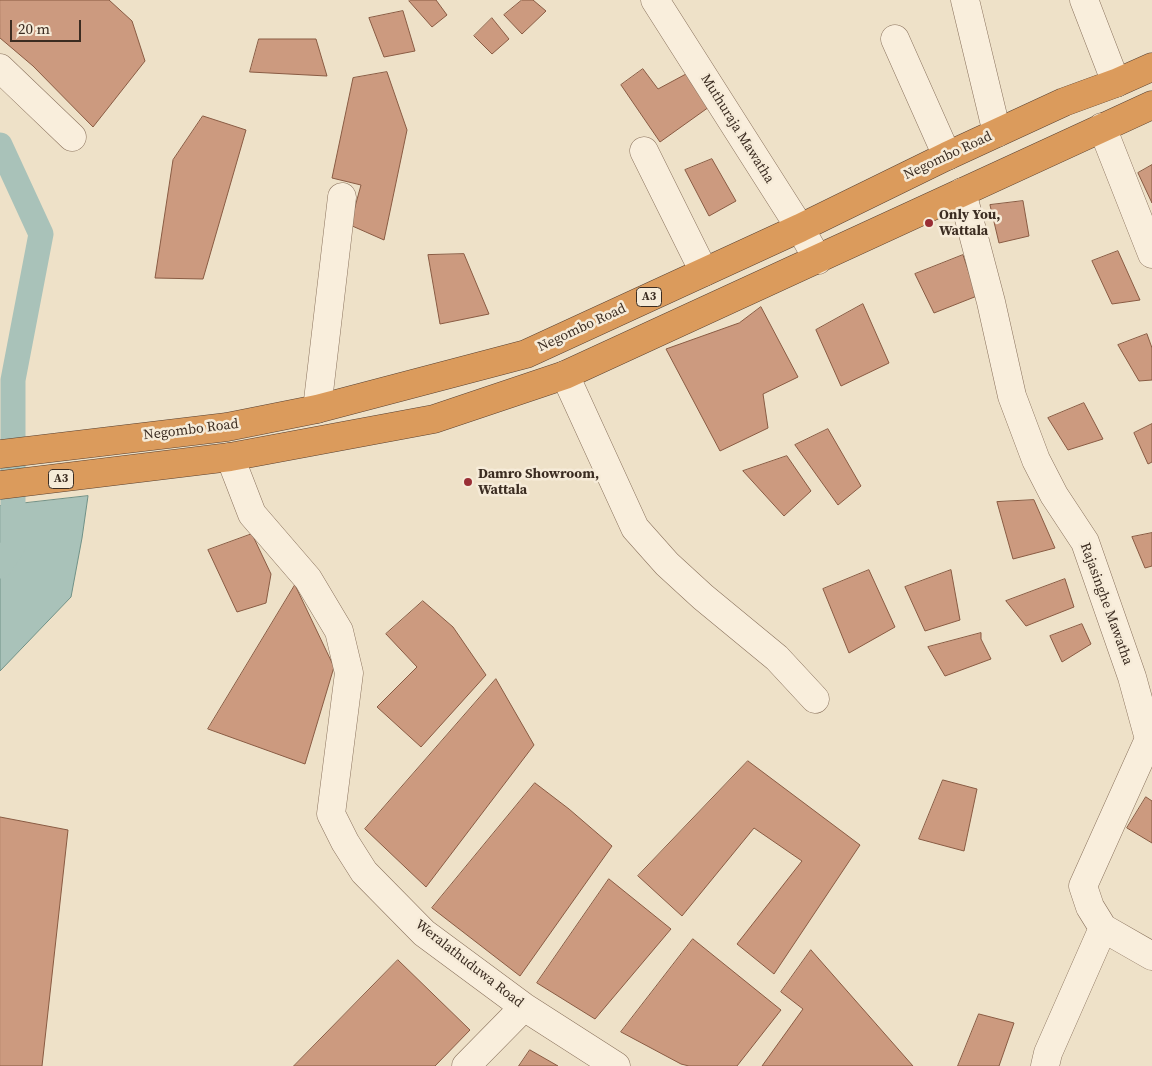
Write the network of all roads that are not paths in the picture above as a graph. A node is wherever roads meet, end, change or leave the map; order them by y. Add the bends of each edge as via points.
1 (655, 0) edge
2 (964, 0) edge
3 (1084, 0) edge
4 (895, 39) dead end
5 (1152, 67) edge
6 (0, 68) edge
7 (1116, 83) junction
8 (1152, 105) edge
9 (1102, 127) junction
10 (997, 133) junction
11 (72, 137) dead end
12 (644, 151) dead end
13 (947, 156) junction
14 (962, 192) junction
15 (342, 198) dead end
16 (800, 228) junction
17 (1152, 254) edge
18 (818, 260) junction
19 (704, 272) junction
20 (565, 376) junction
21 (317, 409) junction
22 (0, 454) edge
23 (230, 457) junction
24 (0, 485) edge
25 (815, 699) dead end
26 (1151, 739) edge
27 (1102, 928) junction
28 (1152, 956) edge
29 (524, 1006) junction
30 (466, 1066) edge
31 (616, 1066) edge
32 (1045, 1066) edge

1 - 16 street, Muthuraja Mawatha
2 - 10 street
3 - 7 street
4 - 13 street
5 - 7 highway, Negombo Road / A3
6 - 11 street
7 - 10 highway, Negombo Road / A3 via 1064,102
8 - 9 highway, A3
9 - 14 highway, A3
9 - 17 street
10 - 13 highway, Negombo Road / A3
12 - 19 street
13 - 16 highway, Negombo Road / A3
14 - 18 highway, A3
14 - 26 street, Rajasinghe Mawatha via 1012,396 1036,460 1054,495 1085,542
15 - 21 street
16 - 18 street, Muthuraja Mawatha
16 - 19 highway, Negombo Road / A3
18 - 20 highway, A3
19 - 21 highway, Negombo Road / A3 via 526,354
20 - 23 highway, A3 via 434,419
20 - 25 street via 635,528 667,564 777,658
21 - 22 highway, Negombo Road / A3 via 227,427
23 - 24 highway, A3
23 - 29 street, Weralathuduwa Road via 252,514 308,579 339,631 349,674 331,814 345,842 364,872 424,933
26 - 27 street, Rajasinghe Mawatha via 1083,886
27 - 28 street
27 - 32 street
29 - 30 street
29 - 31 street, Weralathuduwa Road

